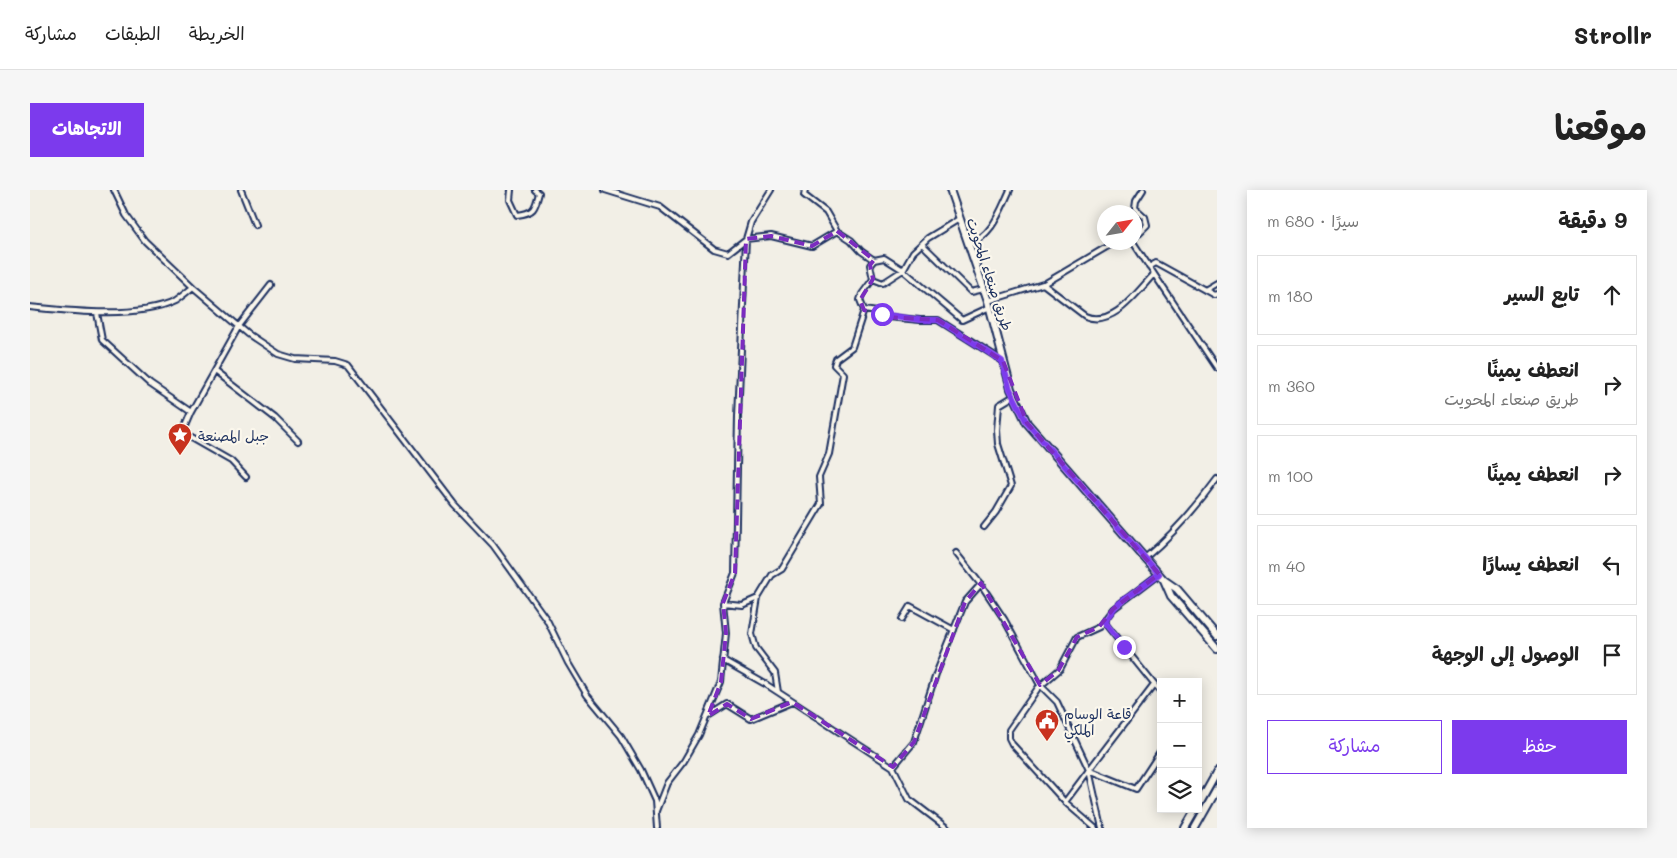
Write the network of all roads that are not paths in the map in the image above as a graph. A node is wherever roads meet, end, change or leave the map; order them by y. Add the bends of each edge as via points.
1 (114, 190) edge
2 (241, 190) edge
3 (510, 190) edge
4 (535, 190) edge
5 (605, 190) edge
6 (771, 190) edge
7 (805, 190) edge
8 (950, 190) edge
9 (1010, 190) edge
10 (1143, 190) edge
11 (1135, 205) edge
12 (1142, 214) edge
13 (959, 219) junction
14 (255, 225) dead end
15 (1142, 230) edge
16 (837, 231) junction
17 (746, 239) junction
18 (922, 244) junction
19 (968, 244) junction
20 (1101, 250) edge
21 (1138, 250) edge
22 (874, 260) junction
23 (1150, 267) junction
24 (903, 270) junction
25 (1154, 274) junction
26 (873, 279) junction
27 (1217, 283) edge
28 (1044, 284) junction
29 (271, 285) dead end
30 (194, 287) junction
31 (984, 289) junction
32 (1205, 290) junction
33 (1217, 294) edge
34 (989, 304) junction
35 (30, 307) edge
36 (864, 310) junction
37 (98, 312) junction
38 (239, 326) junction
39 (1002, 361) junction
40 (1217, 368) edge
41 (214, 370) junction
42 (1014, 396) junction
43 (192, 412) junction
44 (298, 442) dead end
45 (246, 477) dead end
46 (1217, 479) edge
47 (984, 527) dead end
48 (956, 553) dead end
49 (1145, 558) junction
50 (1162, 577) junction
51 (981, 584) junction
52 (758, 598) junction
53 (723, 603) junction
54 (902, 619) dead end
55 (1104, 622) junction
56 (954, 630) junction
57 (1217, 636) edge
58 (1217, 649) edge
59 (723, 660) junction
60 (1040, 685) junction
61 (1154, 685) junction
62 (1157, 688) edge
63 (778, 692) junction
64 (792, 702) junction
65 (708, 716) junction
66 (1157, 757) edge
67 (893, 766) junction
68 (1089, 770) junction
69 (1217, 772) edge
70 (1217, 789) edge
71 (1202, 799) edge
72 (1065, 802) junction
73 (656, 813) junction
74 (1194, 813) edge
75 (657, 828) edge
76 (946, 828) edge
77 (1095, 828) edge
78 (1102, 828) edge
79 (1185, 828) edge
80 (1195, 828) edge

1 - 30 street via 126,215 145,241
2 - 14 street
3 - 4 street via 510,200 517,215 528,214 536,207 539,193
5 - 17 street via 660,207 714,249 728,253
6 - 17 street via 751,222
7 - 16 street via 804,195 826,212
8 - 13 main road, طريق صنعاء المحويت
9 - 19 street via 992,228 976,242
10 - 11 street
12 - 15 street via 1147,225
13 - 18 street
13 - 19 main road, طريق صنعاء المحويت
16 - 17 street via 812,246 771,236
16 - 22 street
17 - 53 street via 735,573
18 - 24 street via 913,252
18 - 31 street via 971,292
19 - 31 main road, طريق صنعاء المحويت
20 - 28 street
21 - 23 street
22 - 24 street via 884,258
22 - 26 street via 870,266
23 - 25 street
23 - 32 street via 1156,263
24 - 26 street via 883,283
24 - 34 street via 962,320
25 - 28 street via 1123,306 1103,318 1093,319
25 - 40 street
26 - 36 street via 860,300
27 - 32 street
28 - 34 street
29 - 38 street
30 - 37 street via 175,300 150,309
30 - 38 street
31 - 34 main road, طريق صنعاء المحويت
32 - 33 street
34 - 39 main road, طريق صنعاء المحويت
35 - 37 street
36 - 39 street via 887,316 938,320
36 - 52 street via 852,347 836,359 834,365 843,374 829,454 819,477 820,504 782,568 772,575
37 - 43 street via 102,340 150,384
38 - 41 street
38 - 73 street via 278,354 348,365 455,505 493,545 542,612 587,695 621,736 641,770
39 - 42 main road, طريق صنعاء المحويت
41 - 43 street
41 - 44 street via 275,418
42 - 47 street via 999,405 997,430 1011,486
42 - 49 main road, طريق صنعاء المحويت via 1027,423
43 - 45 street via 182,433 230,461
46 - 49 street via 1172,534
48 - 51 street
49 - 50 main road, طريق صنعاء المحويت
50 - 55 street via 1116,606
50 - 57 main road, طريق صنعاء المحويت via 1180,592
50 - 58 main road, طريق صنعاء المحويت via 1171,596
51 - 56 street via 965,602
51 - 60 street
52 - 53 street via 742,605
52 - 63 street via 752,634 756,648 776,672
53 - 59 street via 726,633
54 - 56 street via 910,606
55 - 60 street via 1077,637 1060,669
55 - 61 street
56 - 67 street via 914,742
59 - 63 street
59 - 65 street via 721,682
60 - 68 street via 1057,702
60 - 72 street via 1010,728 1009,738
61 - 62 street
61 - 68 street
63 - 64 street
64 - 65 street via 751,719 727,704
64 - 67 street
65 - 73 street via 684,761 667,783
66 - 68 street via 1136,789
67 - 76 street via 909,799
68 - 72 street
68 - 78 street
69 - 71 main road
70 - 80 main road
72 - 77 street
73 - 75 street
74 - 79 main road

